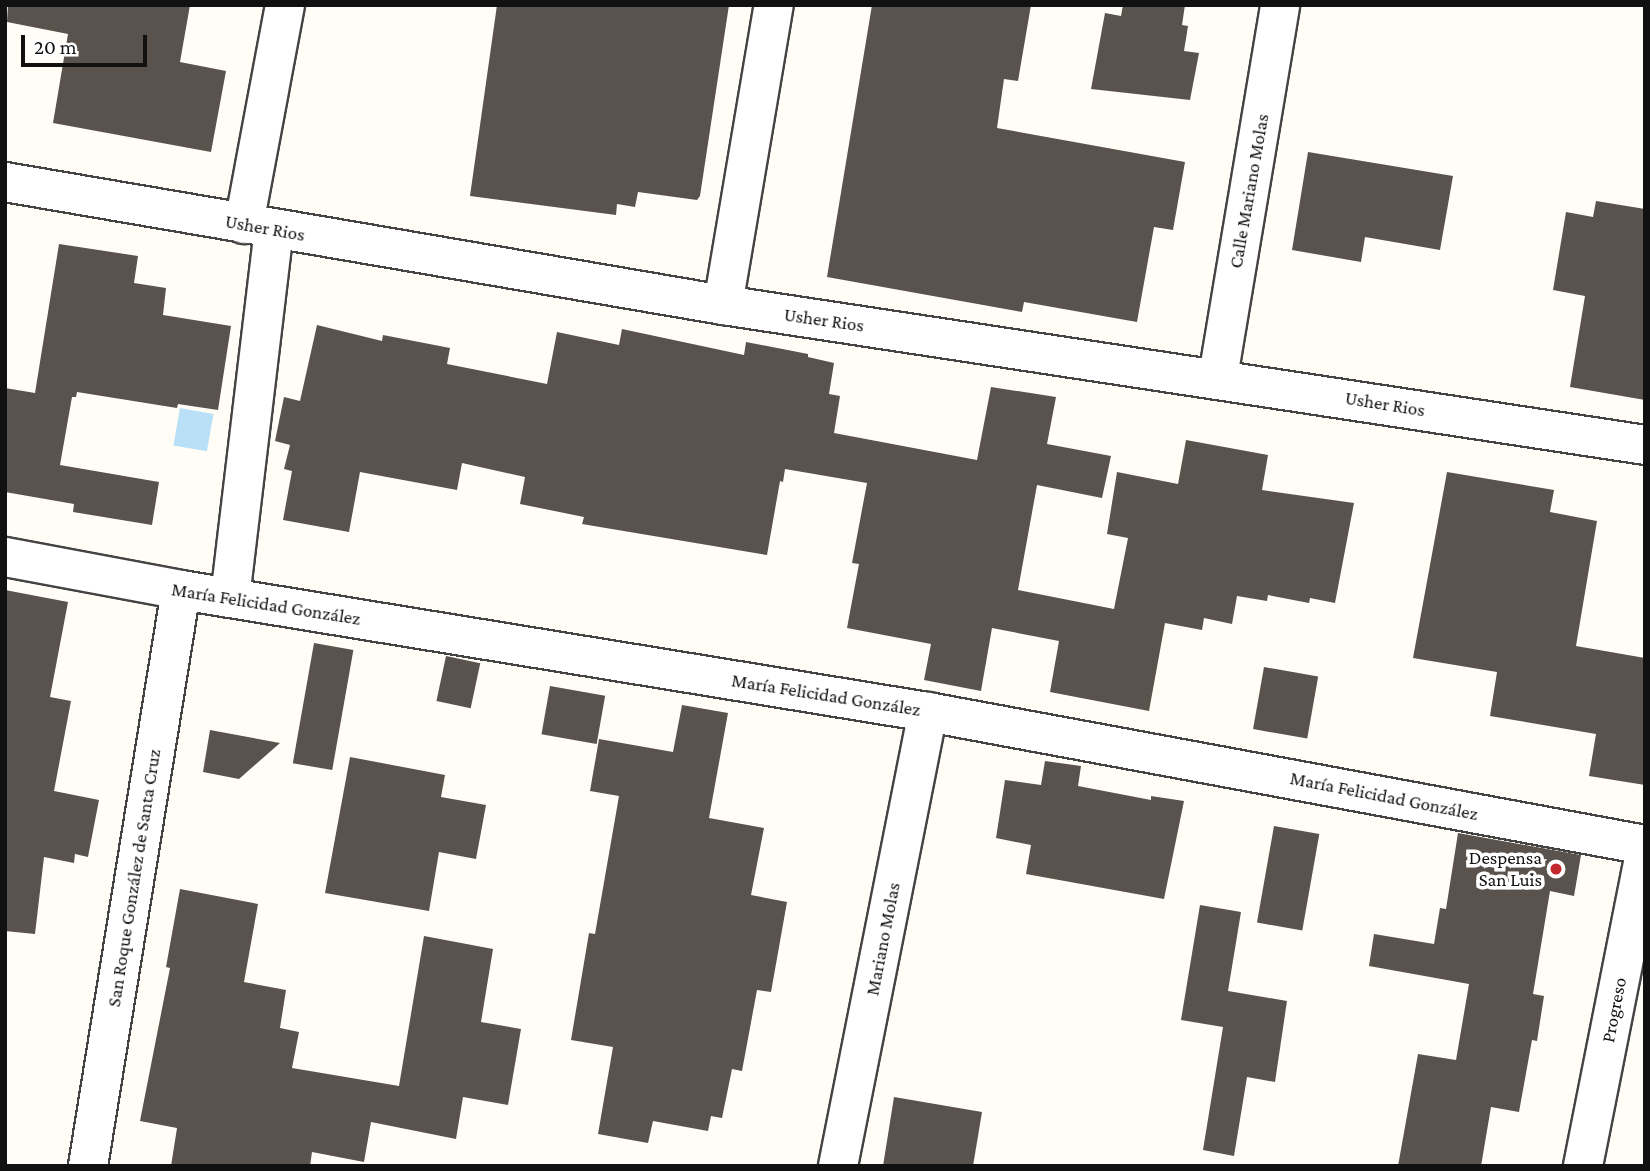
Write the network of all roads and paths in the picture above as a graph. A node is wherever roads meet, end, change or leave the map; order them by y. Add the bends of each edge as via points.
1 (285, 5) edge
2 (774, 5) edge
3 (1280, 5) edge
4 (5, 182) edge
5 (259, 227) junction
6 (723, 305) junction
7 (1218, 377) junction
8 (1645, 444) edge
9 (5, 557) edge
10 (181, 590) junction
11 (230, 598) junction
12 (928, 712) junction
13 (1645, 845) edge
14 (1645, 854) edge
15 (88, 1166) edge
16 (838, 1166) edge
17 (1583, 1166) edge

1 - 5 street
2 - 6 street
3 - 7 street, Calle Mariano Molas
4 - 5 street, Usher Rios
5 - 6 street, Usher Rios
5 - 11 street
6 - 7 street, Usher Rios
7 - 8 street, Usher Rios
9 - 10 street, María Felicidad González
10 - 11 street, María Felicidad González
10 - 15 street, San Roque González de Santa Cruz
11 - 12 street, María Felicidad González
12 - 13 street, María Felicidad González
12 - 16 street, Mariano Molas
14 - 17 street, Progreso

